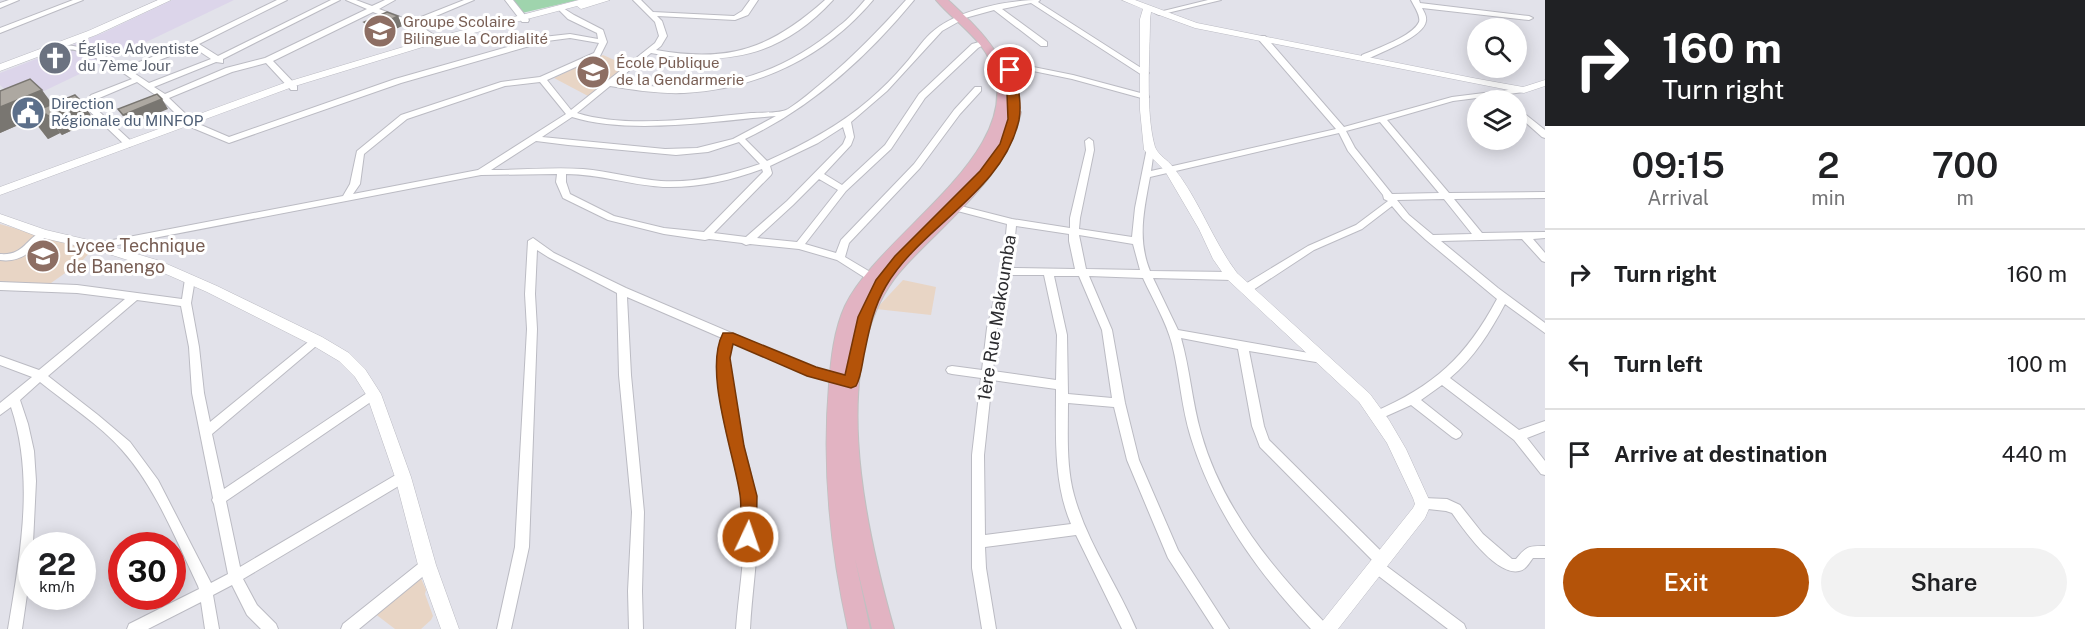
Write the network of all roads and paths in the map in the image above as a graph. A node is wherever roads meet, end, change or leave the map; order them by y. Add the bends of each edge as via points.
1 (15, 0) edge
2 (79, 0) edge
3 (166, 0) edge
4 (283, 0) edge
5 (336, 0) edge
6 (351, 0) edge
7 (391, 0) edge
8 (470, 0) edge
9 (509, 0) edge
10 (590, 0) edge
11 (605, 0) edge
12 (637, 0) edge
13 (754, 0) edge
14 (830, 0) edge
15 (869, 0) edge
16 (910, 0) edge
17 (942, 0) edge
18 (952, 0) edge
19 (1127, 0) edge
20 (1217, 0) edge
21 (1034, 1) edge
22 (1417, 3) edge
23 (1149, 4) edge
24 (0, 6) edge
25 (373, 9) junction
26 (996, 9) junction
27 (563, 10) junction
28 (1159, 13) junction
29 (653, 14) junction
30 (964, 17) junction
31 (524, 18) junction
32 (1529, 18) dead end
33 (411, 24) junction
34 (0, 31) edge
35 (1262, 38) junction
36 (436, 40) junction
37 (603, 42) junction
38 (983, 43) junction
39 (194, 44) junction
40 (1044, 44) dead end
41 (50, 49) junction
42 (651, 51) junction
43 (388, 56) junction
44 (1365, 57) junction
45 (217, 58) junction
46 (268, 60) junction
47 (1007, 63) junction
48 (0, 68) edge
49 (126, 70) junction
50 (229, 70) junction
51 (1145, 73) junction
52 (138, 79) junction
53 (542, 80) junction
54 (1488, 83) junction
55 (1545, 83) edge
56 (610, 84) junction
57 (149, 86) junction
58 (292, 86) junction
59 (978, 89) dead end
60 (1527, 89) junction
61 (1495, 90) edge
62 (1521, 90) edge
63 (1545, 91) edge
64 (164, 97) junction
65 (1145, 97) junction
66 (1467, 97) edge
67 (785, 113) junction
68 (571, 114) junction
69 (1382, 119) junction
70 (1527, 119) edge
71 (846, 120) junction
72 (186, 123) junction
73 (1342, 130) junction
74 (1545, 135) edge
75 (536, 138) junction
76 (741, 140) junction
77 (1089, 141) dead end
78 (129, 144) junction
79 (1150, 150) junction
80 (765, 164) junction
81 (1170, 169) junction
82 (481, 172) junction
83 (562, 172) junction
84 (818, 174) junction
85 (1149, 175) junction
86 (843, 189) junction
87 (0, 191) edge
88 (1545, 195) edge
89 (1447, 197) junction
90 (346, 198) junction
91 (1390, 200) junction
92 (946, 204) junction
93 (0, 218) edge
94 (1012, 222) junction
95 (1074, 231) junction
96 (43, 234) junction
97 (1524, 235) junction
98 (1545, 235) edge
99 (1479, 236) junction
100 (705, 237) junction
101 (1429, 238) junction
102 (1137, 241) junction
103 (746, 242) junction
104 (97, 246) junction
105 (799, 246) junction
106 (0, 257) edge
107 (840, 258) junction
108 (1545, 260) edge
109 (1007, 271) junction
110 (1049, 273) junction
111 (1083, 274) junction
112 (1146, 275) junction
113 (1232, 276) junction
114 (190, 279) junction
115 (875, 280) junction
116 (0, 286) edge
117 (1246, 289) junction
118 (622, 291) junction
119 (133, 298) junction
120 (1503, 298) junction
121 (186, 303) junction
122 (1545, 328) edge
123 (1173, 333) junction
124 (728, 336) junction
125 (317, 341) junction
126 (1243, 345) junction
127 (1322, 359) junction
128 (0, 360) edge
129 (952, 370) dead end
130 (987, 374) junction
131 (39, 375) junction
132 (1443, 379) junction
133 (844, 381) junction
134 (1061, 392) junction
135 (374, 394) junction
136 (14, 399) junction
137 (1413, 400) junction
138 (1119, 403) junction
139 (0, 410) edge
140 (1378, 415) junction
141 (1545, 426) edge
142 (206, 432) junction
143 (1456, 434) dead end
144 (1518, 436) junction
145 (1545, 470) edge
146 (404, 477) junction
147 (218, 500) junction
148 (1423, 504) junction
149 (1080, 529) junction
150 (979, 542) junction
151 (1545, 552) edge
152 (1379, 564) junction
153 (427, 565) junction
154 (235, 577) junction
155 (207, 592) junction
156 (15, 629) edge
157 (134, 629) edge
158 (212, 629) edge
159 (271, 629) edge
160 (348, 629) edge
161 (450, 629) edge
162 (504, 629) edge
163 (636, 629) edge
164 (743, 629) edge
165 (859, 629) edge
166 (883, 629) edge
167 (990, 629) edge
168 (1129, 629) edge
169 (1222, 629) edge
170 (1321, 629) edge
171 (1327, 629) edge
172 (1459, 629) edge

1 - 24 street
2 - 34 street
3 - 41 main road
4 - 39 street
5 - 45 street
6 - 25 street
7 - 25 street
8 - 33 street
9 - 31 street
10 - 31 street
11 - 27 street
12 - 29 street
13 - 29 street via 745,14 735,18
14 - 42 street via 793,32 738,54 687,57
15 - 56 street via 827,43 796,62 756,78 669,92
16 - 67 street via 847,67
17 - 30 main road
18 - 30 main road
19 - 23 street
20 - 28 street
21 - 26 street
21 - 51 street
22 - 32 street
22 - 44 street via 1423,18 1416,31
23 - 28 street
23 - 51 street via 1145,19
25 - 33 street
25 - 46 street
26 - 30 street
26 - 40 street
27 - 31 street
27 - 37 street via 600,32
28 - 35 street via 1195,25
29 - 42 street via 663,36
30 - 38 main road
30 - 47 main road
30 - 71 street via 944,26 929,39 883,92
31 - 36 street
31 - 43 street
33 - 36 street
35 - 44 street
35 - 73 street
36 - 43 street
37 - 53 street via 597,54
37 - 72 street via 570,36 546,39 398,81 229,140
38 - 86 street via 922,96 888,147
38 - 92 main road via 996,60 1000,74 1002,118 995,140
39 - 45 street
39 - 49 street
41 - 48 main road
41 - 49 street via 74,47
42 - 56 street
43 - 58 street
44 - 54 street
45 - 50 street
45 - 57 street
46 - 50 street
46 - 58 street
47 - 65 street
47 - 92 main road via 1014,94 1014,119 1005,145 984,174
49 - 52 street
50 - 64 street
51 - 65 street
52 - 57 street
52 - 78 street via 94,97 87,105
53 - 68 street
53 - 90 street via 504,84 404,117 360,153 355,184
54 - 60 street
54 - 61 street
55 - 60 street
56 - 68 street
57 - 64 street
58 - 72 street
59 - 107 street via 917,166 844,242
60 - 62 street
60 - 63 street
64 - 72 street
65 - 79 street
66 - 69 street
67 - 68 street via 639,123
67 - 76 street
68 - 75 street
69 - 73 street
69 - 89 street
70 - 74 street
71 - 80 street
71 - 84 street via 849,141
72 - 78 street
73 - 81 street
73 - 91 street via 1351,149
75 - 76 street via 674,153 707,150
75 - 82 street
76 - 80 street
77 - 95 street
78 - 87 street
79 - 81 street
79 - 85 street
80 - 83 street via 692,184
80 - 100 street via 768,173 764,179
81 - 85 street
81 - 113 street via 1218,259
82 - 83 street
82 - 90 street
83 - 100 street via 564,191 576,203 627,222
84 - 86 street
84 - 103 street
85 - 102 street
86 - 105 street
88 - 89 street
89 - 91 street
89 - 99 street
90 - 104 street
91 - 101 street
91 - 117 street via 1359,227 1311,248
92 - 94 street
92 - 115 main road via 900,259
93 - 96 street
94 - 95 street
94 - 109 street, 1ère Rue Makoumba
95 - 102 street
95 - 111 street
96 - 104 street
96 - 106 street via 19,256
97 - 98 street
97 - 99 street
97 - 108 street
99 - 101 street
100 - 103 street
101 - 120 street
102 - 112 street
103 - 105 street
104 - 114 street
105 - 107 street
107 - 115 street
109 - 110 street
109 - 130 street, 1ère Rue Makoumba via 992,328
110 - 111 street
110 - 134 street via 1062,335
111 - 112 street
111 - 138 street via 1107,330
112 - 113 street
112 - 123 street
113 - 117 street
114 - 121 street
114 - 125 street
115 - 133 main road
116 - 119 street via 77,289
117 - 127 street
118 - 124 street
118 - 162 street via 551,255 533,241 522,547
118 - 163 street via 625,375 638,512
119 - 121 street
119 - 131 street
120 - 122 street
120 - 132 street via 1479,342
121 - 142 street
123 - 126 street
123 - 170 street via 1194,427 1217,492 1251,550
124 - 133 street
124 - 164 street via 723,352 724,370 750,505
125 - 135 street via 344,357
125 - 142 street
126 - 127 street
126 - 152 street via 1264,443
127 - 140 street via 1354,386
128 - 131 street
129 - 130 street
130 - 134 street
130 - 150 street, 1ère Rue Makoumba via 978,454
131 - 136 street
131 - 155 street via 126,446 154,484
132 - 137 street
132 - 144 street
133 - 165 main road via 835,492 844,569
133 - 166 main road via 857,522
134 - 138 street
134 - 149 street via 1065,483
135 - 146 street
135 - 147 street
136 - 139 street
136 - 156 street via 25,429 28,507 26,556
137 - 140 street
137 - 143 street
138 - 169 street via 1133,460 1153,512 1173,554
140 - 148 street
141 - 144 street
142 - 147 street
144 - 145 street
146 - 153 street
146 - 154 street
147 - 154 street
148 - 151 street via 1456,509 1478,538 1509,566 1519,565 1530,552
148 - 152 street
149 - 150 street
149 - 168 street
150 - 167 street, 1ère Rue Makoumba via 983,599
152 - 171 street
152 - 172 street
153 - 160 street
153 - 161 street
154 - 155 street
154 - 159 street via 252,610
155 - 157 street
155 - 158 street

